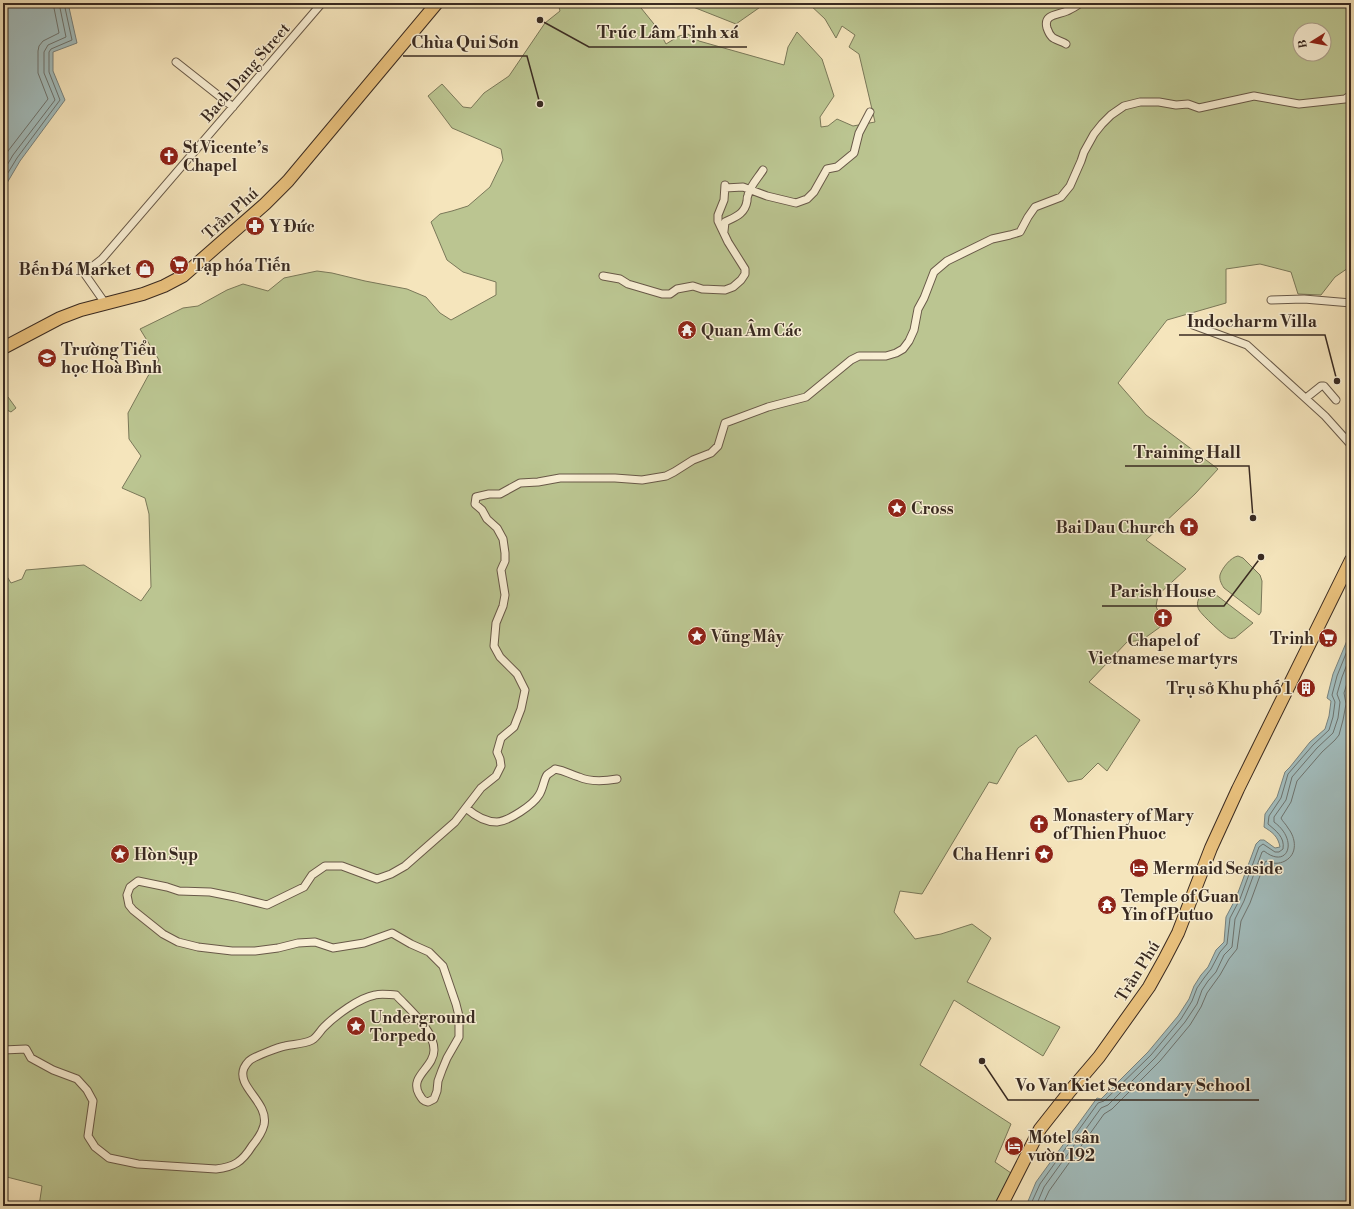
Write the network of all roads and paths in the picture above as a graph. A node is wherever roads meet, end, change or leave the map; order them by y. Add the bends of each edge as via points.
1 (322, 3) edge
2 (437, 3) edge
3 (1081, 3) edge
4 (1066, 44) dead end
5 (176, 62) dead end
6 (1351, 95) edge
7 (233, 107) junction
8 (870, 112) dead end
9 (763, 170) dead end
10 (750, 189) junction
11 (724, 232) junction
12 (603, 276) dead end
13 (1271, 300) dead end
14 (105, 303) junction
15 (1351, 303) edge
16 (1193, 325) dead end
17 (3, 348) edge
18 (1306, 398) junction
19 (1336, 400) dead end
20 (1351, 445) edge
21 (1351, 560) edge
22 (617, 779) dead end
23 (466, 808) junction
24 (3, 1050) edge
25 (1001, 1206) edge

1 - 7 street, Bach Dang Street
2 - 14 main road, Trần Phú via 265,204 183,276 143,294
3 - 4 street via 1067,11 1053,14 1046,22 1052,37
5 - 7 street
6 - 23 street via 1345,99 1299,104 1254,96 1199,108 1188,104 1159,102 1140,102 1124,106 1111,115 1094,134 1070,186 1061,197 1035,207 1020,232 992,239 947,261 934,272 918,309 914,330 903,349 886,356 859,356 850,360 806,397 768,407 725,423 718,446 711,453 666,476 642,480 560,478 520,483 500,494 476,497 475,504 497,528 503,539 505,553 501,570 505,595 496,623 494,646 500,657 517,674 526,690 514,727 501,738 497,752 501,766 496,776 480,788
7 - 14 street, Bach Dang Street via 102,259 84,273
8 - 10 street via 859,133 854,153 837,167 827,170 807,199 796,203 759,194
9 - 10 street
10 - 11 street via 745,207 739,216 725,222
10 - 11 street via 725,186 724,200 718,215
11 - 12 street via 745,269 741,280 725,290 693,286 662,294 628,284 620,279
13 - 15 street via 1304,299
14 - 17 main road, Trần Phú via 60,318
16 - 18 street via 1247,345
18 - 19 street via 1324,386
18 - 20 street
21 - 25 main road, Trần Phú via 1235,795 1178,933 1164,960 1149,987 1099,1057 1040,1129
22 - 23 street via 603,781 580,778 565,770 555,769 547,775 538,797 512,816 497,822 476,816
23 - 24 street via 456,822 410,862 383,878 377,879 342,866 325,866 312,875 304,888 267,905 210,892 179,891 167,886 138,881 130,887 127,895 133,910 163,934 178,942 198,947 255,951 314,942 333,948 364,943 392,933 429,952 442,966 459,1016 459,1037 442,1070 434,1100 423,1100 417,1090 417,1080 434,1051 431,1038 396,995 376,994 364,999 340,1014 312,1040 283,1046 250,1060 244,1066 242,1073 246,1086 259,1101 264,1124 261,1134 246,1156 228,1168 138,1164 109,1158 95,1147 88,1136 93,1101 77,1079 31,1058 26,1049

